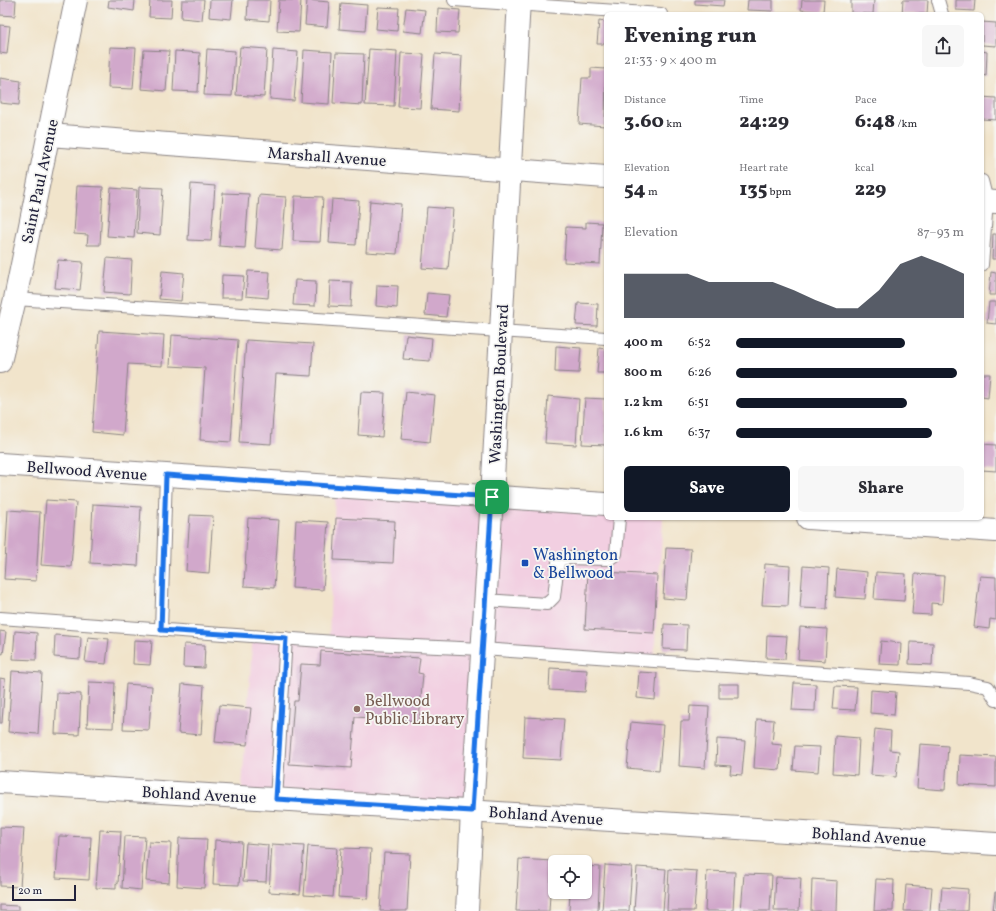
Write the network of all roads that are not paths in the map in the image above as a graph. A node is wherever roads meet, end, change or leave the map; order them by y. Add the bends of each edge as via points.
1 (76, 0) edge
2 (454, 0) edge
3 (938, 0) edge
4 (519, 2) edge
5 (638, 12) edge
6 (941, 12) edge
7 (49, 135) junction
8 (510, 170) junction
9 (604, 177) edge
10 (987, 196) edge
11 (984, 237) edge
12 (15, 299) junction
13 (501, 331) junction
14 (604, 338) edge
15 (0, 362) edge
16 (0, 464) edge
17 (166, 475) junction
18 (492, 497) junction
19 (604, 504) edge
20 (619, 520) edge
21 (837, 520) edge
22 (996, 531) edge
23 (485, 600) junction
24 (0, 618) edge
25 (161, 630) junction
26 (286, 638) junction
27 (482, 649) junction
28 (996, 700) edge
29 (0, 782) edge
30 (276, 799) junction
31 (472, 811) junction
32 (996, 844) edge
33 (467, 911) edge

1 - 7 street, Saint Paul Avenue
2 - 4 lane
3 - 6 lane
4 - 5 lane
4 - 8 street, Washington Boulevard
7 - 8 street, Marshall Avenue
7 - 12 street, Saint Paul Avenue
8 - 9 street, Marshall Avenue
8 - 13 street, Washington Boulevard
10 - 11 lane
12 - 13 lane
12 - 15 street, Saint Paul Avenue
13 - 14 lane
13 - 18 street, Washington Boulevard
16 - 17 street, Bellwood Avenue
17 - 18 street, Bellwood Avenue
17 - 25 lane
18 - 19 street, Bellwood Avenue
18 - 23 street, Washington Boulevard
20 - 23 lane via 616,554 609,559 563,558 558,562 554,597 547,604
21 - 22 street
23 - 27 street, Washington Boulevard
24 - 25 lane
25 - 26 lane
26 - 27 lane
26 - 30 lane
27 - 28 lane via 969,682 988,687
27 - 31 street, Washington Boulevard
29 - 30 street, Bohland Avenue
30 - 31 street, Bohland Avenue
31 - 32 street, Bohland Avenue
31 - 33 street, Washington Boulevard

